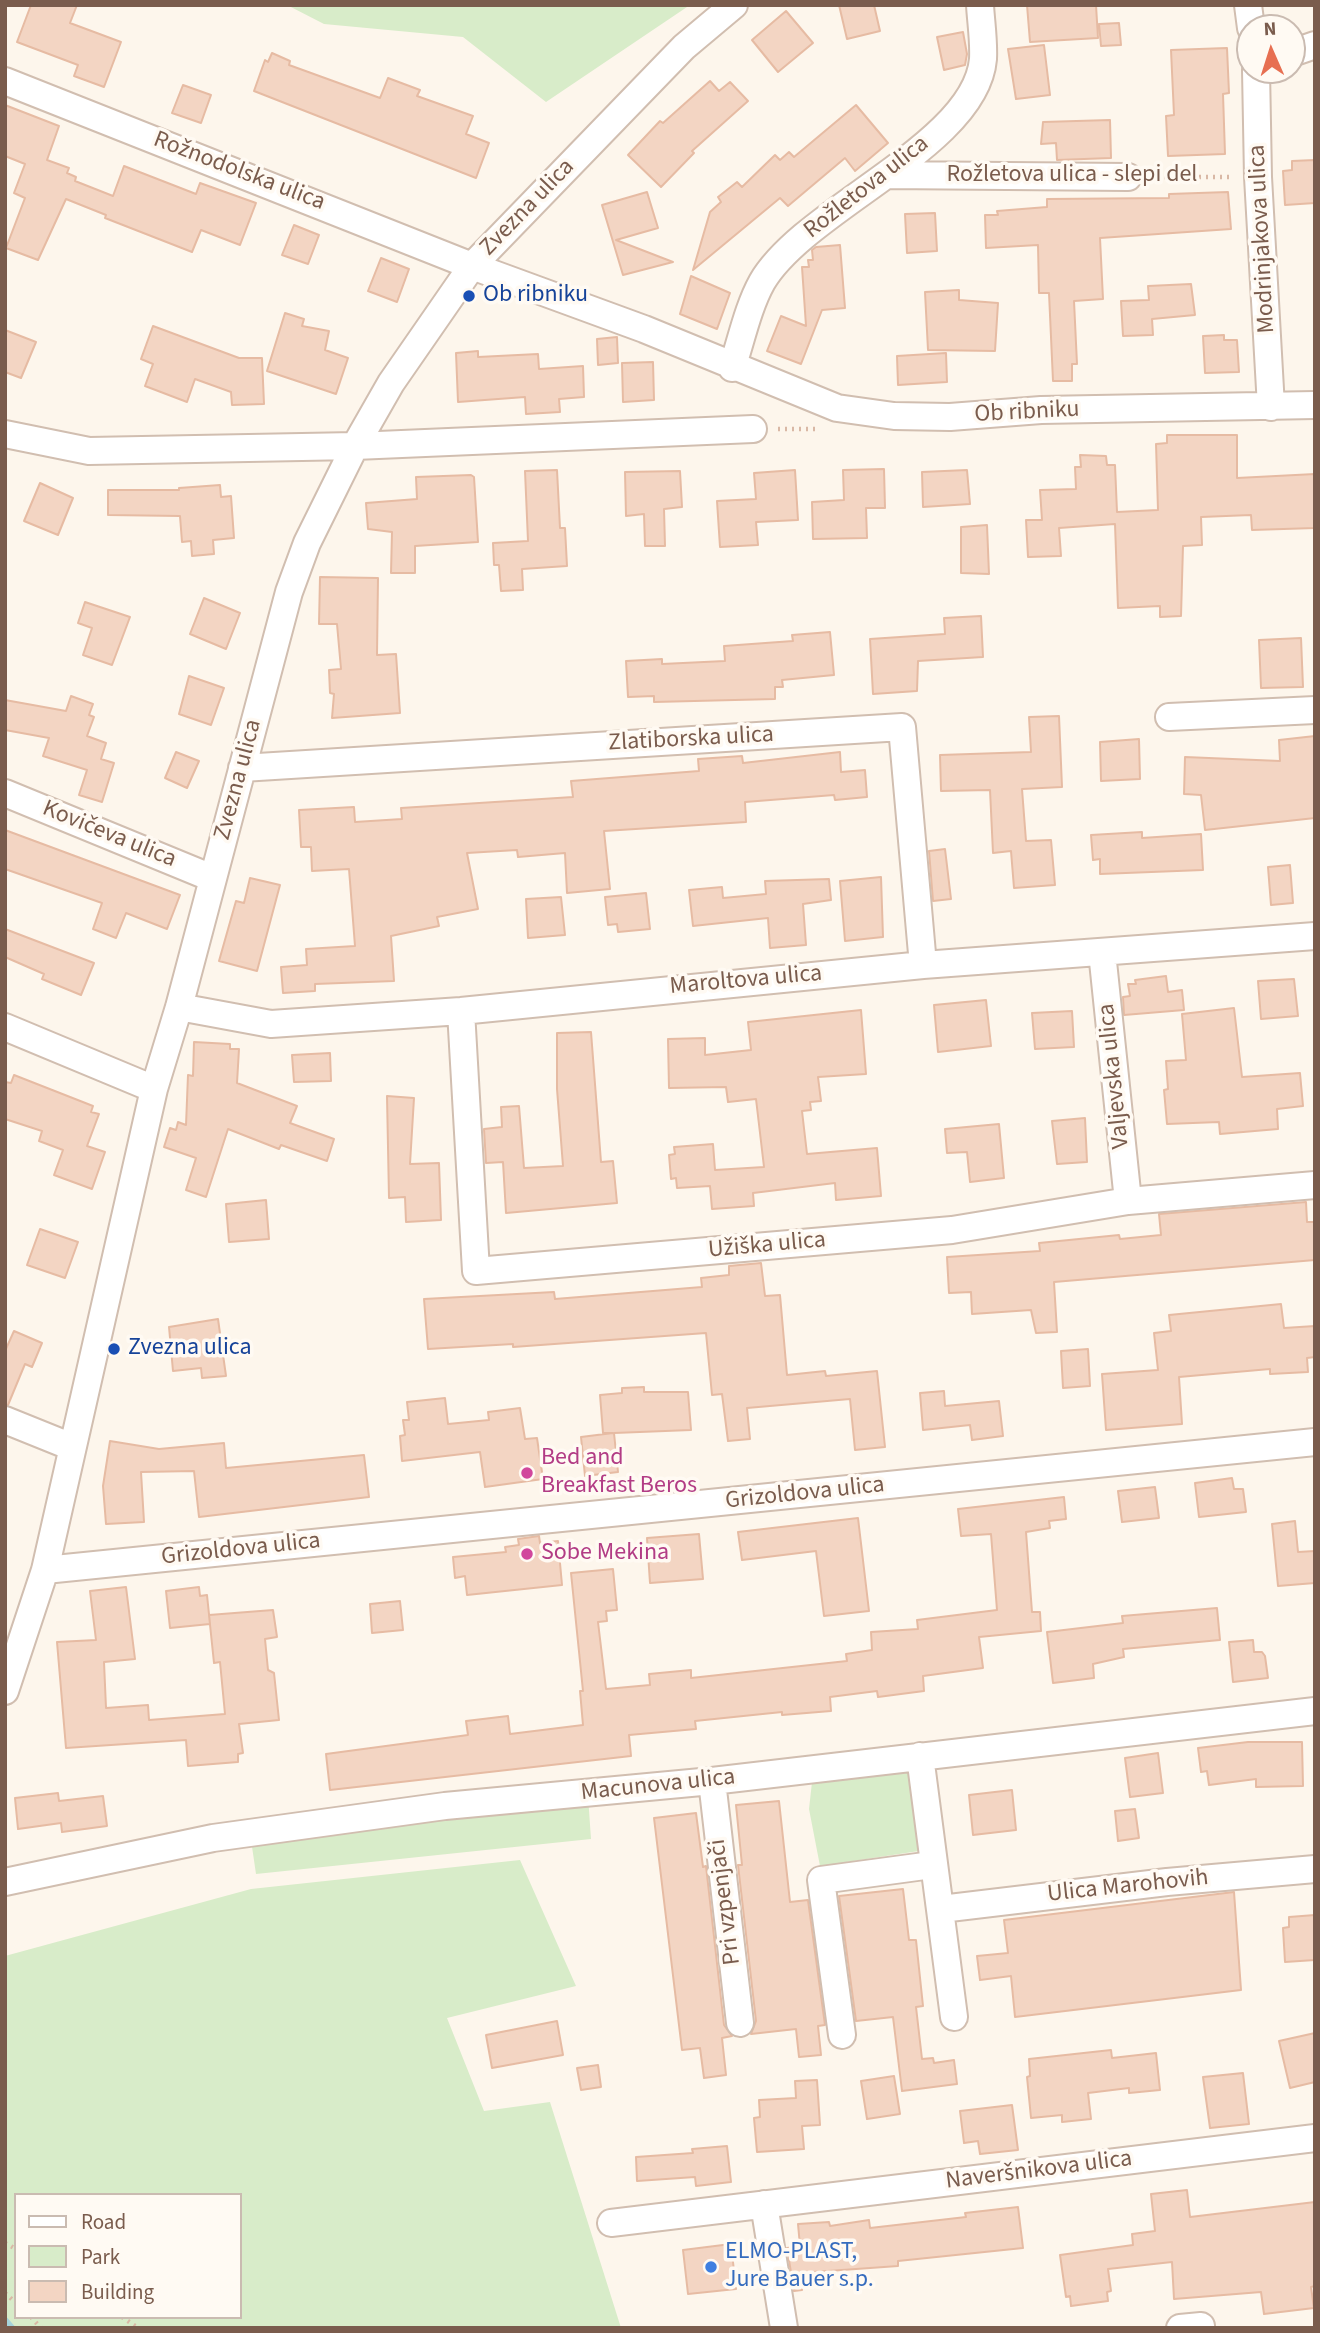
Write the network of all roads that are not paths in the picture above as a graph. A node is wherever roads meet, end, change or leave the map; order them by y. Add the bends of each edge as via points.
1 (734, 5) edge
2 (980, 5) edge
3 (5, 81) edge
4 (1256, 84) edge
5 (886, 175) junction
6 (1128, 177) road end
7 (472, 266) junction
8 (732, 368) junction
9 (1315, 405) edge
10 (1271, 407) junction
11 (754, 429) dead end
12 (5, 434) edge
13 (355, 446) junction
14 (1315, 710) edge
15 (1169, 717) dead end
16 (242, 768) junction
17 (5, 793) edge
18 (212, 878) junction
19 (1315, 936) edge
20 (1101, 952) junction
21 (923, 965) junction
22 (179, 1007) junction
23 (461, 1011) junction
24 (5, 1027) edge
25 (154, 1089) junction
26 (1315, 1185) edge
27 (1128, 1201) junction
28 (5, 1420) edge
29 (1315, 1442) edge
30 (72, 1447) junction
31 (45, 1570) junction
32 (7, 1682) edge
33 (1315, 1711) edge
34 (920, 1756) junction
35 (712, 1781) junction
36 (932, 1865) junction
37 (1315, 1869) edge
38 (5, 1882) edge
39 (941, 1909) junction
40 (954, 2017) dead end
41 (740, 2023) dead end
42 (842, 2035) dead end
43 (1315, 2138) edge
44 (764, 2204) junction
45 (611, 2223) dead end
46 (784, 2328) edge

1 - 7 street, Zvezna ulica via 684,47
2 - 5 street, Rožletova ulica via 983,60 971,94 951,121
3 - 7 street, Rožnodolska ulica
4 - 10 street, Modrinjakova ulica
5 - 6 street, Rožletova ulica - slepi del
5 - 8 street, Rožletova ulica via 796,244 762,282
7 - 8 street, Ob ribniku via 644,329
7 - 13 street, Zvezna ulica via 391,383
8 - 10 street, Ob ribniku via 837,408 894,416
9 - 10 street, Ob ribniku
11 - 13 street
12 - 13 street via 89,451
13 - 16 street, Zvezna ulica via 307,543 289,592
14 - 15 street
16 - 18 street, Zvezna ulica
16 - 21 street, Zlatiborska ulica via 902,727
17 - 18 street, Kovičeva ulica
18 - 22 street, Zvezna ulica
19 - 20 street, Maroltova ulica
20 - 21 street, Maroltova ulica
20 - 27 street, Valjevska ulica
21 - 23 street, Maroltova ulica
22 - 23 street, Maroltova ulica via 271,1024
22 - 25 street, Zvezna ulica
23 - 27 street, Užiška ulica via 476,1271 952,1230
24 - 25 street
25 - 30 street, Zvezna ulica
26 - 27 street, Užiška ulica
28 - 30 street
29 - 31 street, Grizoldova ulica
30 - 31 street, Zvezna ulica
31 - 32 street, Zvezna ulica
33 - 34 street, Macunova ulica
34 - 35 street, Macunova ulica
34 - 36 street
35 - 38 street, Macunova ulica via 444,1806 214,1838
35 - 41 street, Pri vzpenjači
36 - 39 street
36 - 42 street via 821,1880
37 - 39 street, Ulica Marohovih
39 - 40 street
43 - 44 street, Naveršnikova ulica
44 - 45 street, Naveršnikova ulica
44 - 46 street

